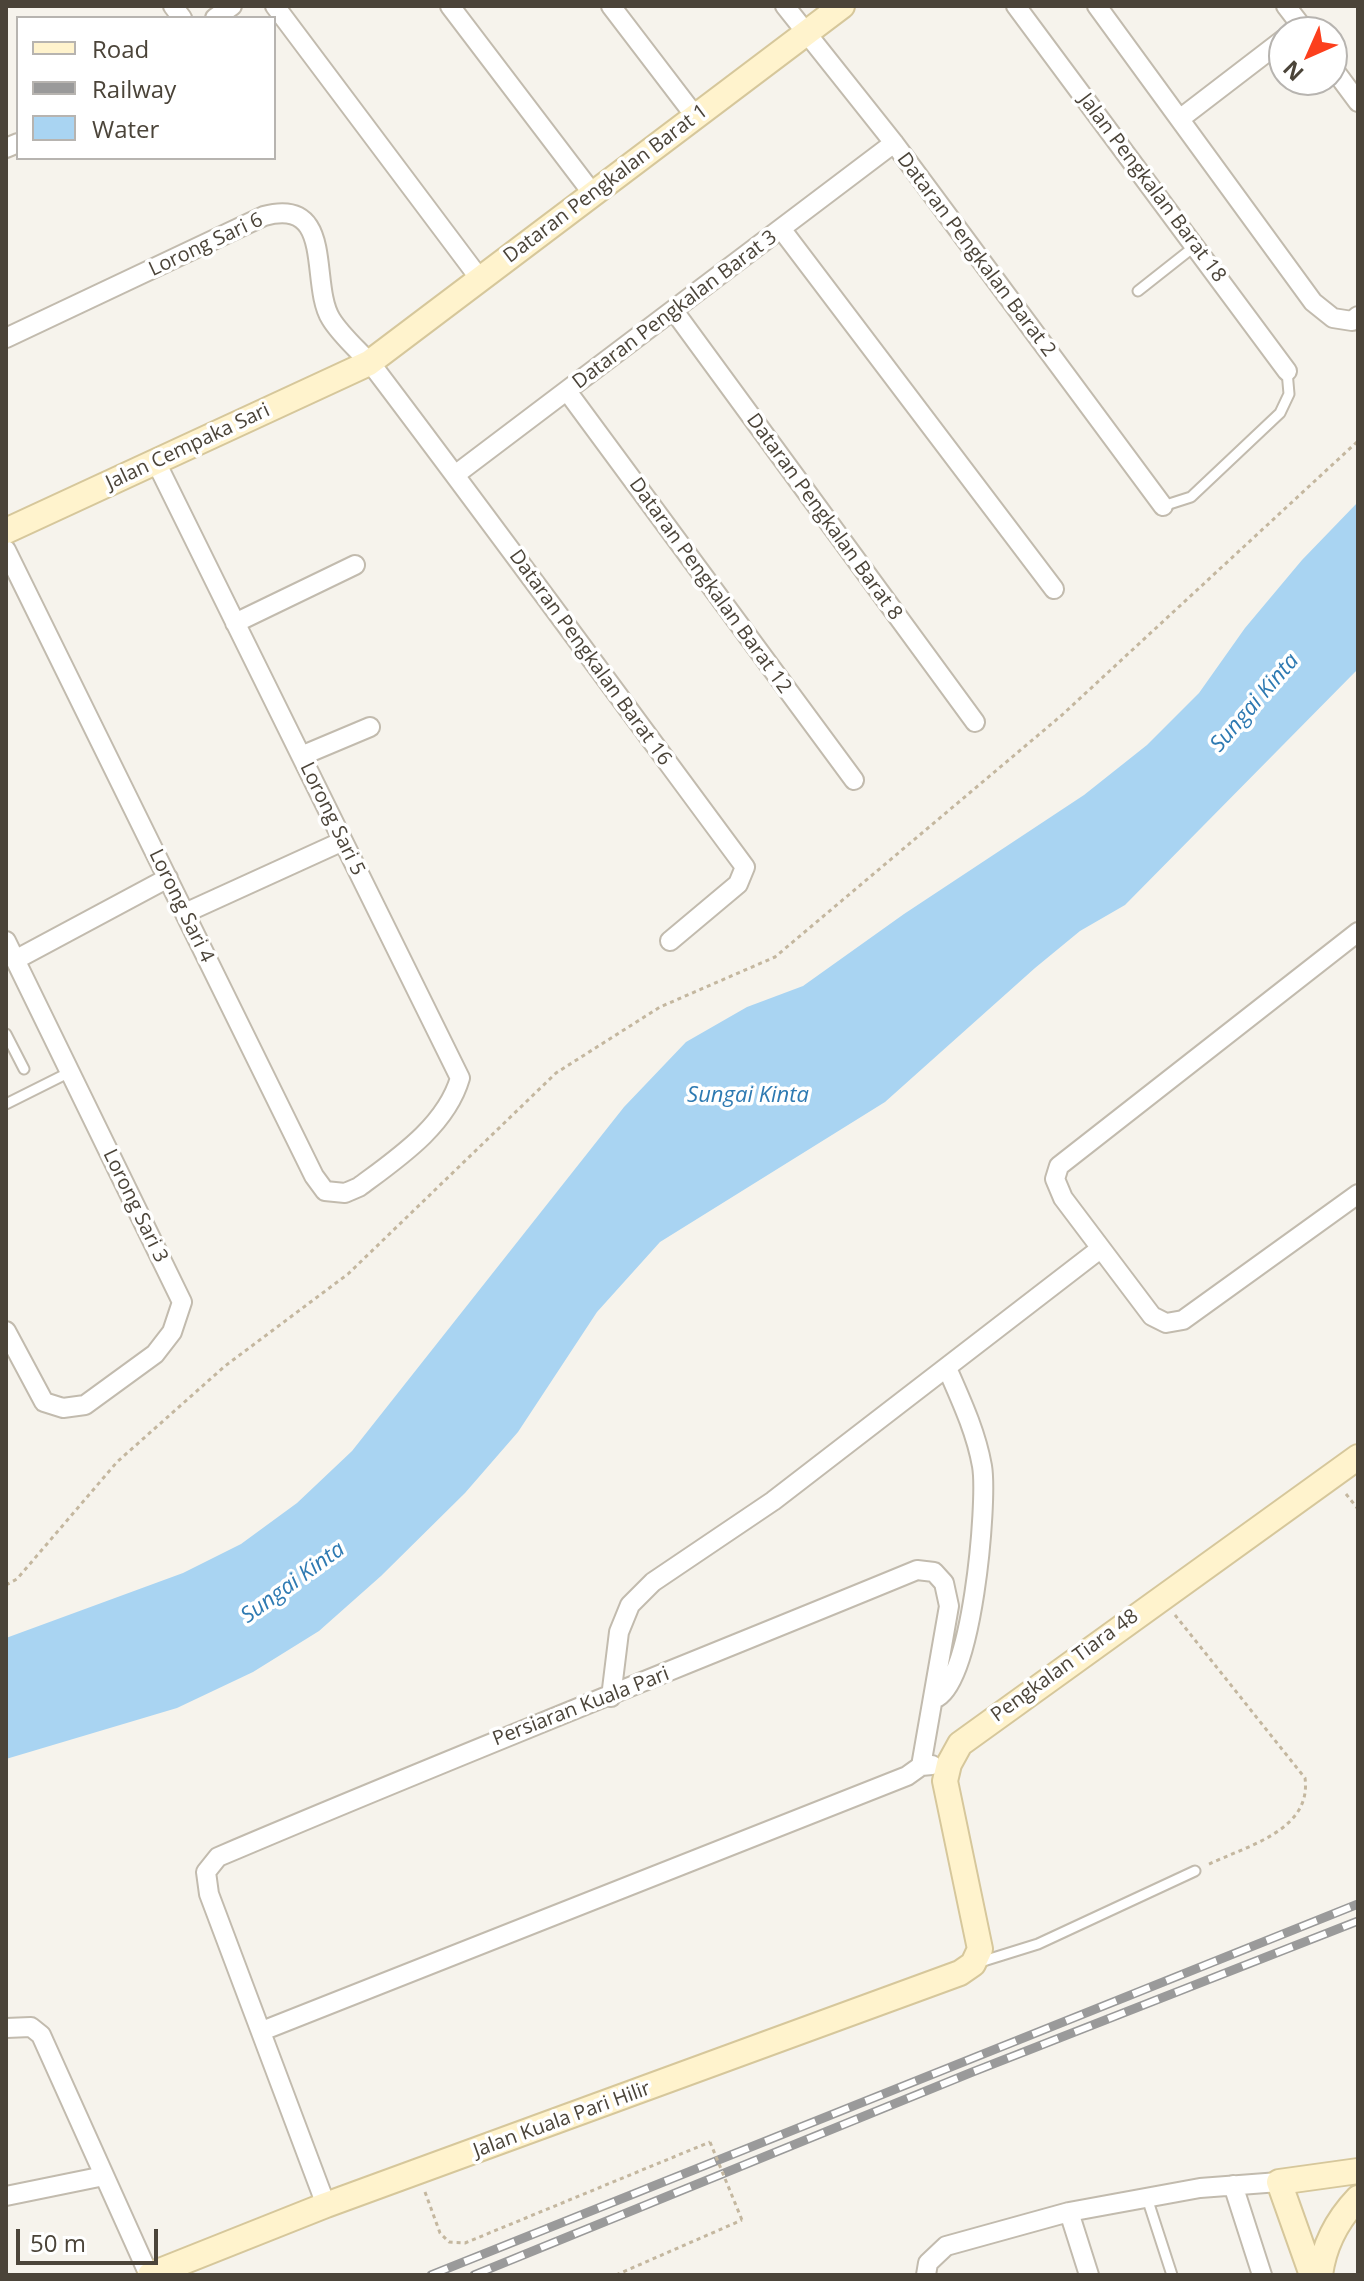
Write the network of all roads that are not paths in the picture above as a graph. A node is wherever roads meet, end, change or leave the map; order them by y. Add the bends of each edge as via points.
1 (275, 6) edge
2 (450, 6) edge
3 (611, 6) edge
4 (785, 6) edge
5 (842, 6) edge
6 (1016, 6) edge
7 (1097, 6) edge
8 (805, 33) junction
9 (1268, 51) edge
10 (695, 116) junction
11 (1181, 118) junction
12 (894, 143) junction
13 (593, 194) junction
14 (782, 230) junction
15 (1195, 246) junction
16 (480, 279) junction
17 (1138, 291) dead end
18 (674, 311) junction
19 (1358, 316) edge
20 (6, 338) edge
21 (369, 363) junction
22 (1287, 371) joint
23 (567, 391) junction
24 (156, 462) junction
25 (455, 475) junction
26 (1163, 506) joint
27 (6, 531) edge
28 (6, 550) edge
29 (355, 565) dead end
30 (1054, 589) dead end
31 (235, 623) junction
32 (975, 722) dead end
33 (370, 727) dead end
34 (301, 756) junction
35 (854, 780) dead end
36 (343, 841) junction
37 (168, 878) junction
38 (185, 913) junction
39 (1358, 932) edge
40 (6, 941) edge
41 (670, 941) dead end
42 (15, 960) junction
43 (6, 1034) edge
44 (24, 1069) dead end
45 (70, 1072) junction
46 (6, 1104) edge
47 (392, 1162) joint
48 (1358, 1194) edge
49 (1100, 1249) junction
50 (6, 1331) edge
51 (947, 1368) junction
52 (1358, 1457) edge
53 (611, 1697) junction
54 (933, 1699) junction
55 (949, 1764) junction
56 (921, 1766) junction
57 (1195, 1871) road end
58 (973, 1964) junction
59 (6, 2028) edge
60 (262, 2031) junction
61 (1358, 2171) edge
62 (104, 2176) junction
63 (1279, 2182) junction
64 (1233, 2185) junction
65 (6, 2196) edge
66 (1147, 2198) junction
67 (1358, 2198) edge
68 (326, 2205) junction
69 (1069, 2212) junction
70 (150, 2275) edge
71 (926, 2275) edge
72 (1089, 2275) edge
73 (1172, 2275) edge
74 (1262, 2275) edge
75 (1312, 2275) edge
76 (1320, 2275) edge

1 - 16 street
2 - 13 street
3 - 10 street
4 - 8 street, Dataran Pengkalan Barat 2
5 - 8 street, Dataran Pengkalan Barat 1
6 - 15 street, Jalan Pengkalan Barat 18
7 - 11 street
8 - 10 street, Dataran Pengkalan Barat 1
8 - 12 street, Dataran Pengkalan Barat 2
9 - 11 street
10 - 13 street, Dataran Pengkalan Barat 1
11 - 19 street via 1313,302 1333,318 1352,321
12 - 14 street, Dataran Pengkalan Barat 3
12 - 26 street, Dataran Pengkalan Barat 2
13 - 16 street, Dataran Pengkalan Barat 1
14 - 18 street, Dataran Pengkalan Barat 3
14 - 30 street
15 - 17 lane
15 - 22 street, Jalan Pengkalan Barat 18
16 - 21 street, Dataran Pengkalan Barat 1
18 - 23 street, Dataran Pengkalan Barat 3
18 - 32 street, Dataran Pengkalan Barat 8
20 - 21 street, Lorong Sari 6 via 283,211 300,217 315,239 330,318
21 - 24 street, Jalan Cempaka Sari
21 - 25 street, Dataran Pengkalan Barat 16
22 - 26 lane via 1289,394 1280,413 1191,497
23 - 25 street, Dataran Pengkalan Barat 3
23 - 35 street, Dataran Pengkalan Barat 12
24 - 27 street, Jalan Cempaka Sari
24 - 31 street, Lorong Sari 5
25 - 41 street, Dataran Pengkalan Barat 16 via 745,867 738,884
28 - 37 street, Lorong Sari 4
29 - 31 street
31 - 34 street, Lorong Sari 5
33 - 34 street
34 - 36 street, Lorong Sari 5
36 - 38 street
36 - 47 street, Lorong Sari 5 via 460,1078 454,1099
37 - 38 street, Lorong Sari 4
37 - 42 street
38 - 47 street, Lorong Sari 4 via 325,1191 345,1193
39 - 49 street via 1059,1166 1055,1179 1063,1198
40 - 42 street, Lorong Sari 3
42 - 45 street, Lorong Sari 3
43 - 44 lane
45 - 46 lane
45 - 50 street, Lorong Sari 3 via 182,1302 172,1332 155,1354 85,1405 63,1408 44,1402
48 - 49 street via 1183,1320 1166,1323 1152,1316
49 - 51 street
51 - 53 street via 773,1501 653,1582 630,1605 619,1632
51 - 54 street via 973,1429 983,1470 979,1550 962,1659 944,1693
52 - 55 street, Pengkalan Tiara 48 via 972,1732
53 - 54 street, Persiaran Kuala Pari via 917,1570 934,1572 944,1583 949,1606
53 - 60 street, Persiaran Kuala Pari via 218,1857 206,1872 209,1894
54 - 56 street, Persiaran Kuala Pari
55 - 56 street
55 - 58 street via 947,1792 980,1937
56 - 60 street via 907,1776
57 - 58 lane via 1038,1944
58 - 68 street, Jalan Kuala Pari Hilir
59 - 62 street via 31,2027 41,2035
60 - 68 street, Persiaran Kuala Pari
61 - 63 street
62 - 65 street
62 - 70 street
63 - 64 street
63 - 75 street
64 - 66 street
64 - 74 street
66 - 69 street
66 - 73 lane
67 - 76 street via 1334,2228
68 - 70 street, Jalan Kuala Pari Hilir
69 - 71 street via 946,2246 928,2263
69 - 72 street

